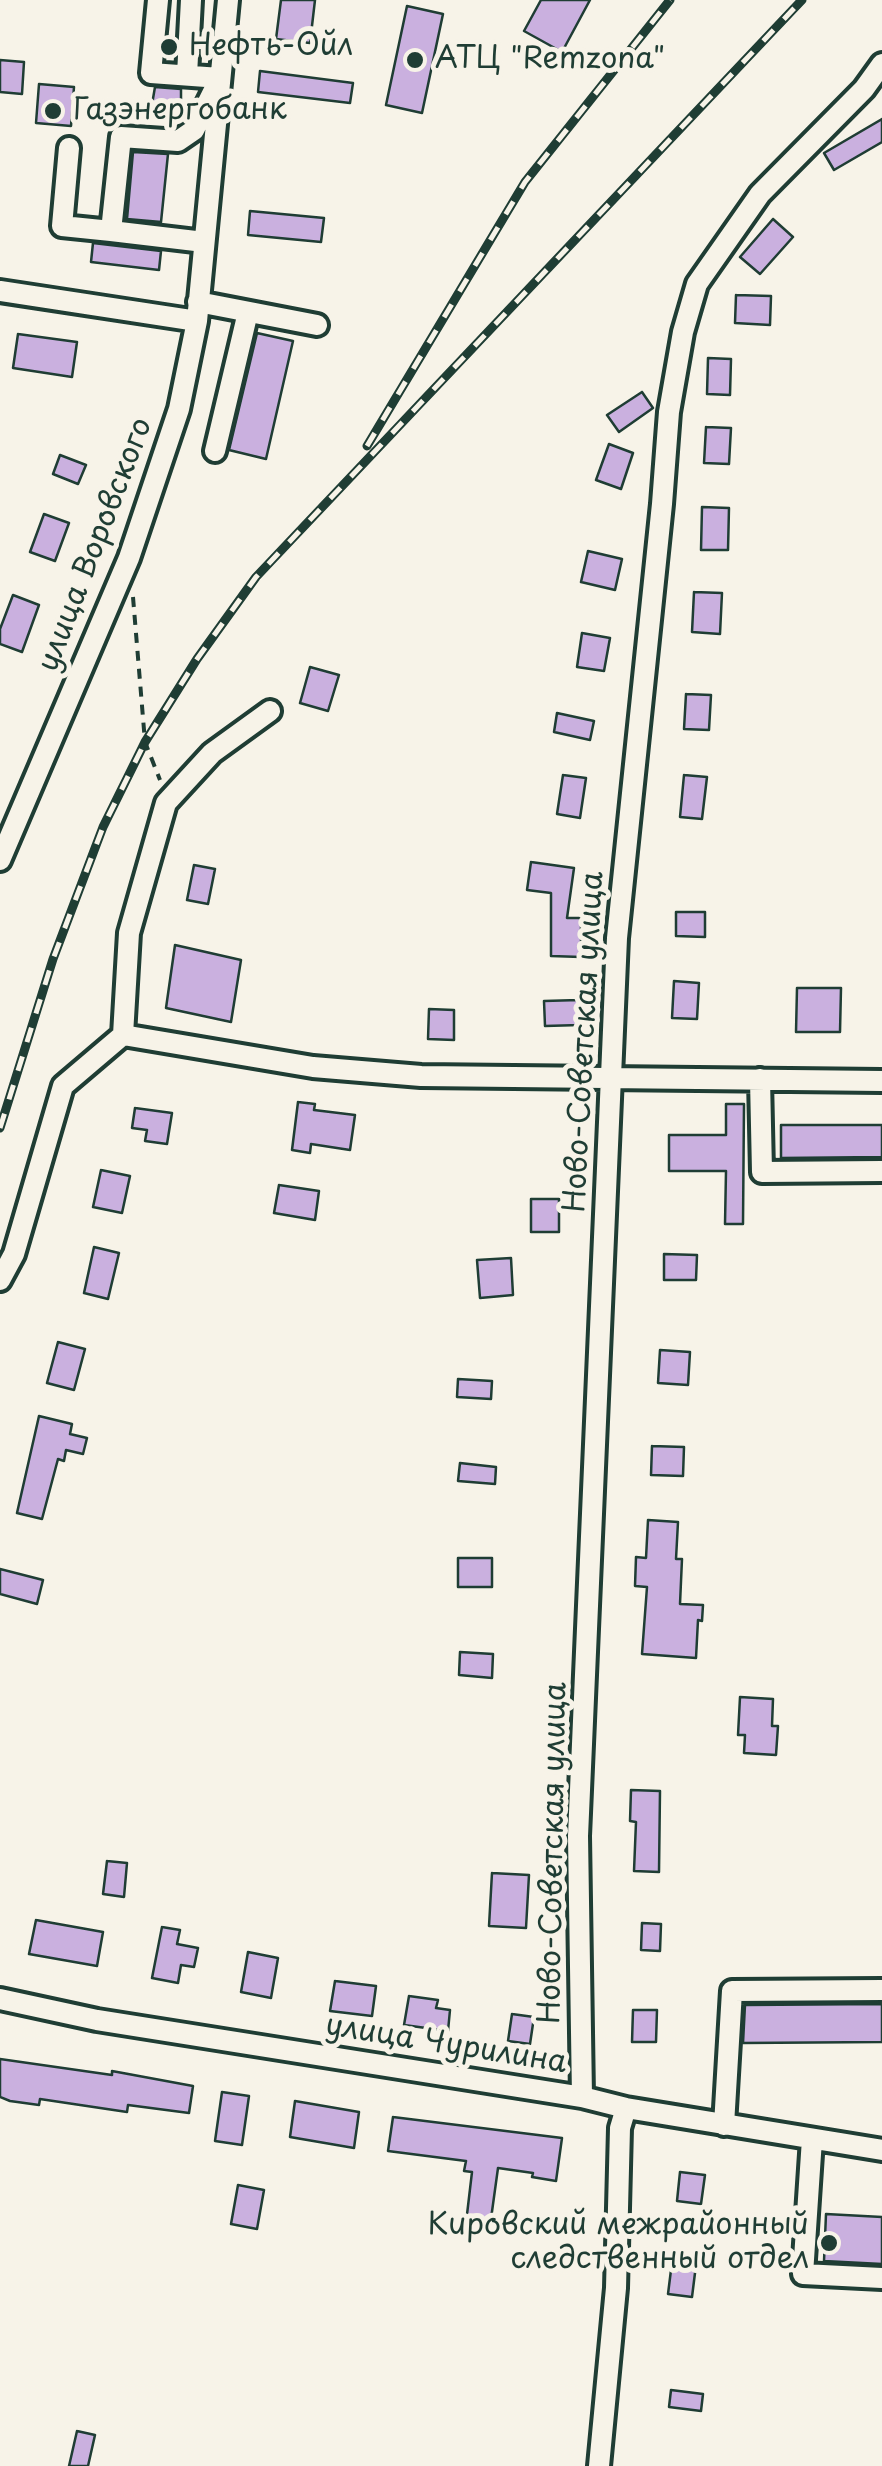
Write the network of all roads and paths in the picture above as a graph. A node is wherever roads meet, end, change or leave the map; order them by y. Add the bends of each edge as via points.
1 (158, 0) edge
2 (191, 0) edge
3 (228, 0) edge
4 (882, 64) edge
5 (187, 75) junction
6 (220, 78) junction
7 (70, 148) dead end
8 (111, 231) junction
9 (204, 242) junction
10 (0, 291) edge
11 (197, 311) junction
12 (248, 312) junction
13 (317, 326) dead end
14 (216, 452) dead end
15 (132, 594) dead end
16 (270, 712) dead end
17 (166, 804) junction
18 (0, 860) edge
19 (122, 1035) junction
20 (612, 1077) junction
21 (760, 1079) junction
22 (882, 1081) edge
23 (882, 1171) edge
24 (0, 1280) edge
25 (882, 1990) edge
26 (0, 1999) edge
27 (582, 2097) junction
28 (626, 2108) junction
29 (724, 2125) junction
30 (812, 2139) junction
31 (882, 2150) edge
32 (882, 2278) edge
33 (600, 2466) edge

1 - 5 street via 151,72
2 - 5 street
3 - 6 street, улица Воровского
4 - 20 street, Ново-Советская улица via 760,194 698,284 683,332 669,412 617,938
5 - 6 street
6 - 8 street via 194,130 178,142 121,136
6 - 9 street, улица Воровского
7 - 8 street via 62,226
8 - 9 street
9 - 11 street, улица Воровского
10 - 11 street
11 - 12 street
11 - 18 street, улица Воровского via 179,409 129,558
12 - 13 street
12 - 14 street
15 - 17 path via 145,742
16 - 17 street via 212,753
17 - 19 street via 129,933
19 - 20 street via 421,1076
19 - 24 street via 64,1086 14,1254
20 - 21 street
20 - 27 street, Ново-Советская улица via 578,1836
21 - 22 street
21 - 23 street via 762,1172
25 - 29 street via 732,1991
26 - 27 street, улица Чурилина
27 - 28 street, улица Чурилина
28 - 29 street, улица Чурилина
28 - 33 street
29 - 30 street, улица Чурилина
30 - 31 street, улица Чурилина
30 - 32 street via 804,2274

